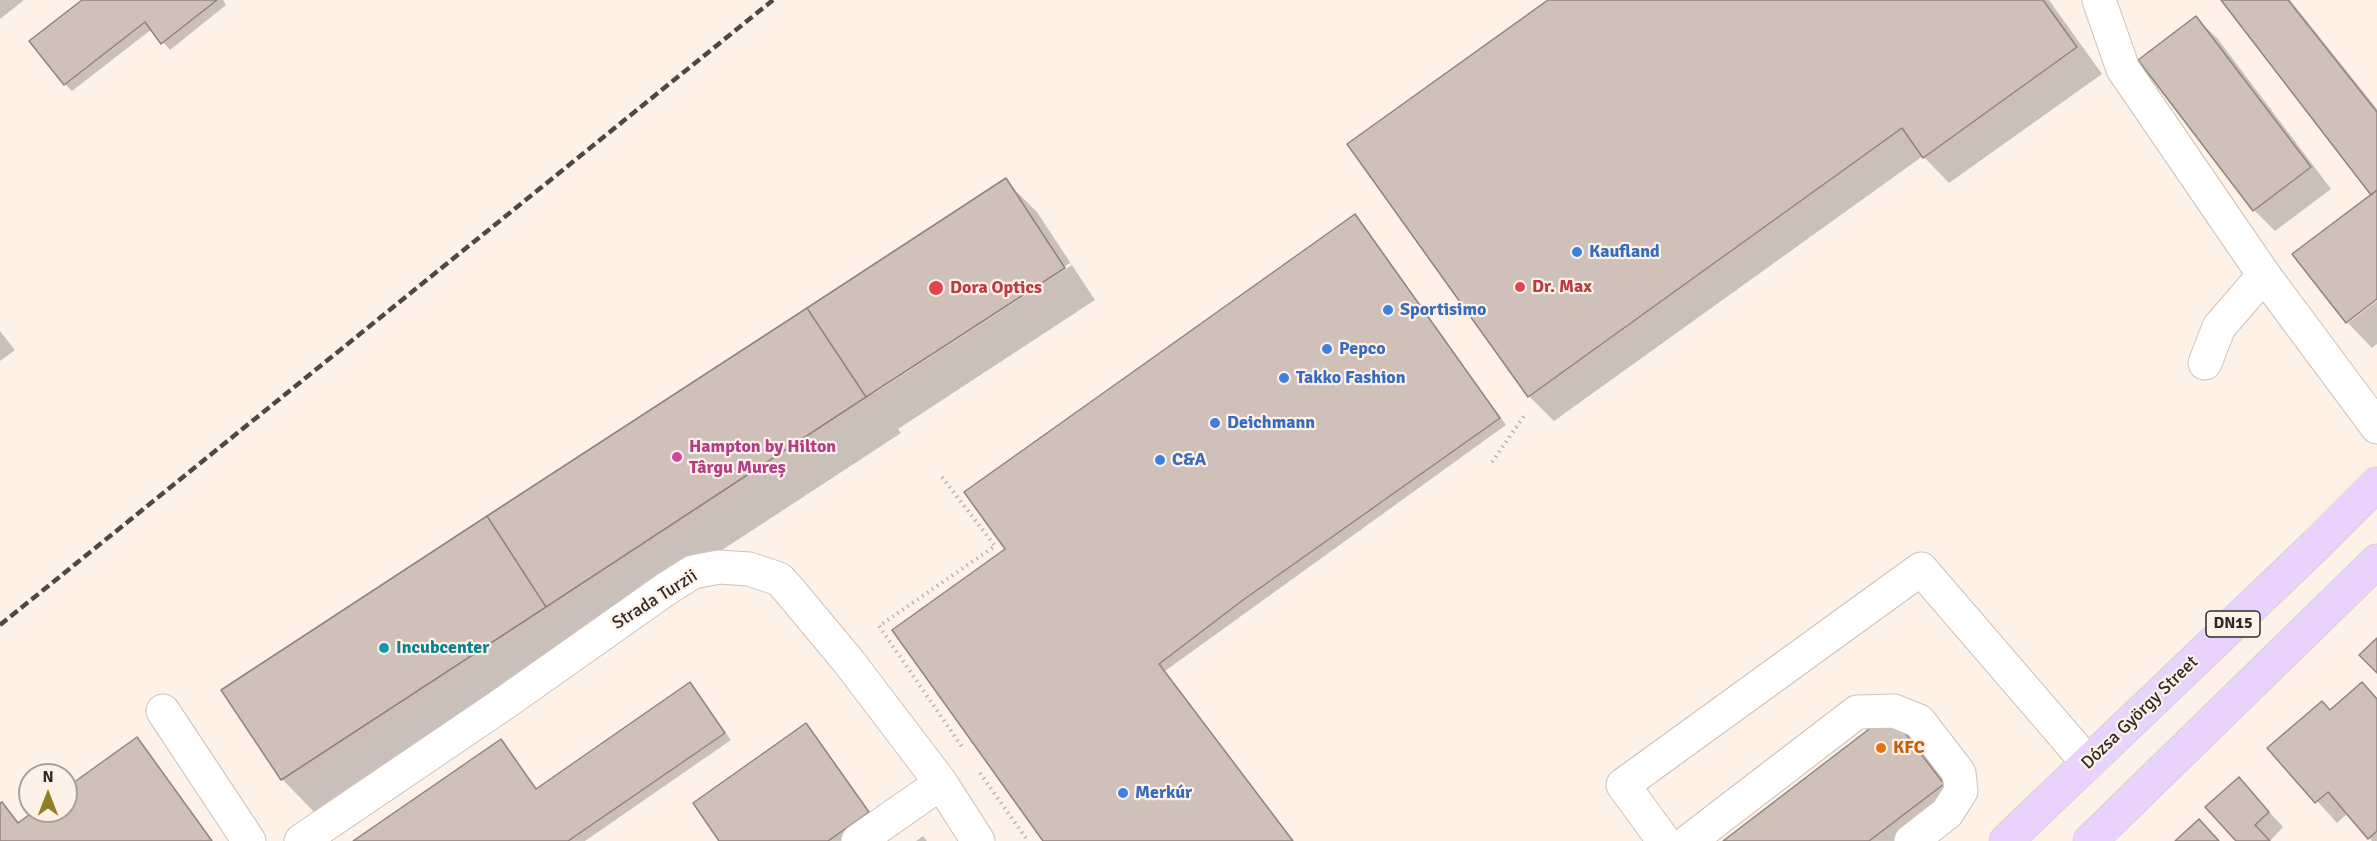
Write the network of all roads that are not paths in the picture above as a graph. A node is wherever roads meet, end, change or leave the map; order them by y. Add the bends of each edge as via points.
1 (2099, 0) edge
2 (2264, 275) junction
3 (2205, 363) dead end
4 (2377, 427) edge
5 (2377, 484) edge
6 (2377, 561) edge
7 (163, 711) dead end
8 (2088, 763) junction
9 (941, 783) junction
10 (249, 841) edge
11 (301, 841) edge
12 (858, 841) edge
13 (978, 841) edge
14 (1664, 841) edge
15 (1689, 841) edge
16 (1911, 841) edge
17 (2006, 841) edge
18 (2090, 841) edge

1 - 2 street via 2123,69
2 - 3 street via 2219,327
2 - 4 street
5 - 8 main road, Dózsa György Street / DN15
6 - 18 main road
7 - 10 street
8 - 14 street via 1921,569 1623,785
8 - 17 main road, Dózsa György Street / DN15
9 - 11 street, Strada Turzii via 849,662 779,579 749,569 719,567 693,572 666,589
9 - 12 street
9 - 13 street, Strada Turzii
15 - 16 street via 1857,711 1894,711 1919,722 1959,773 1961,791 1947,813

